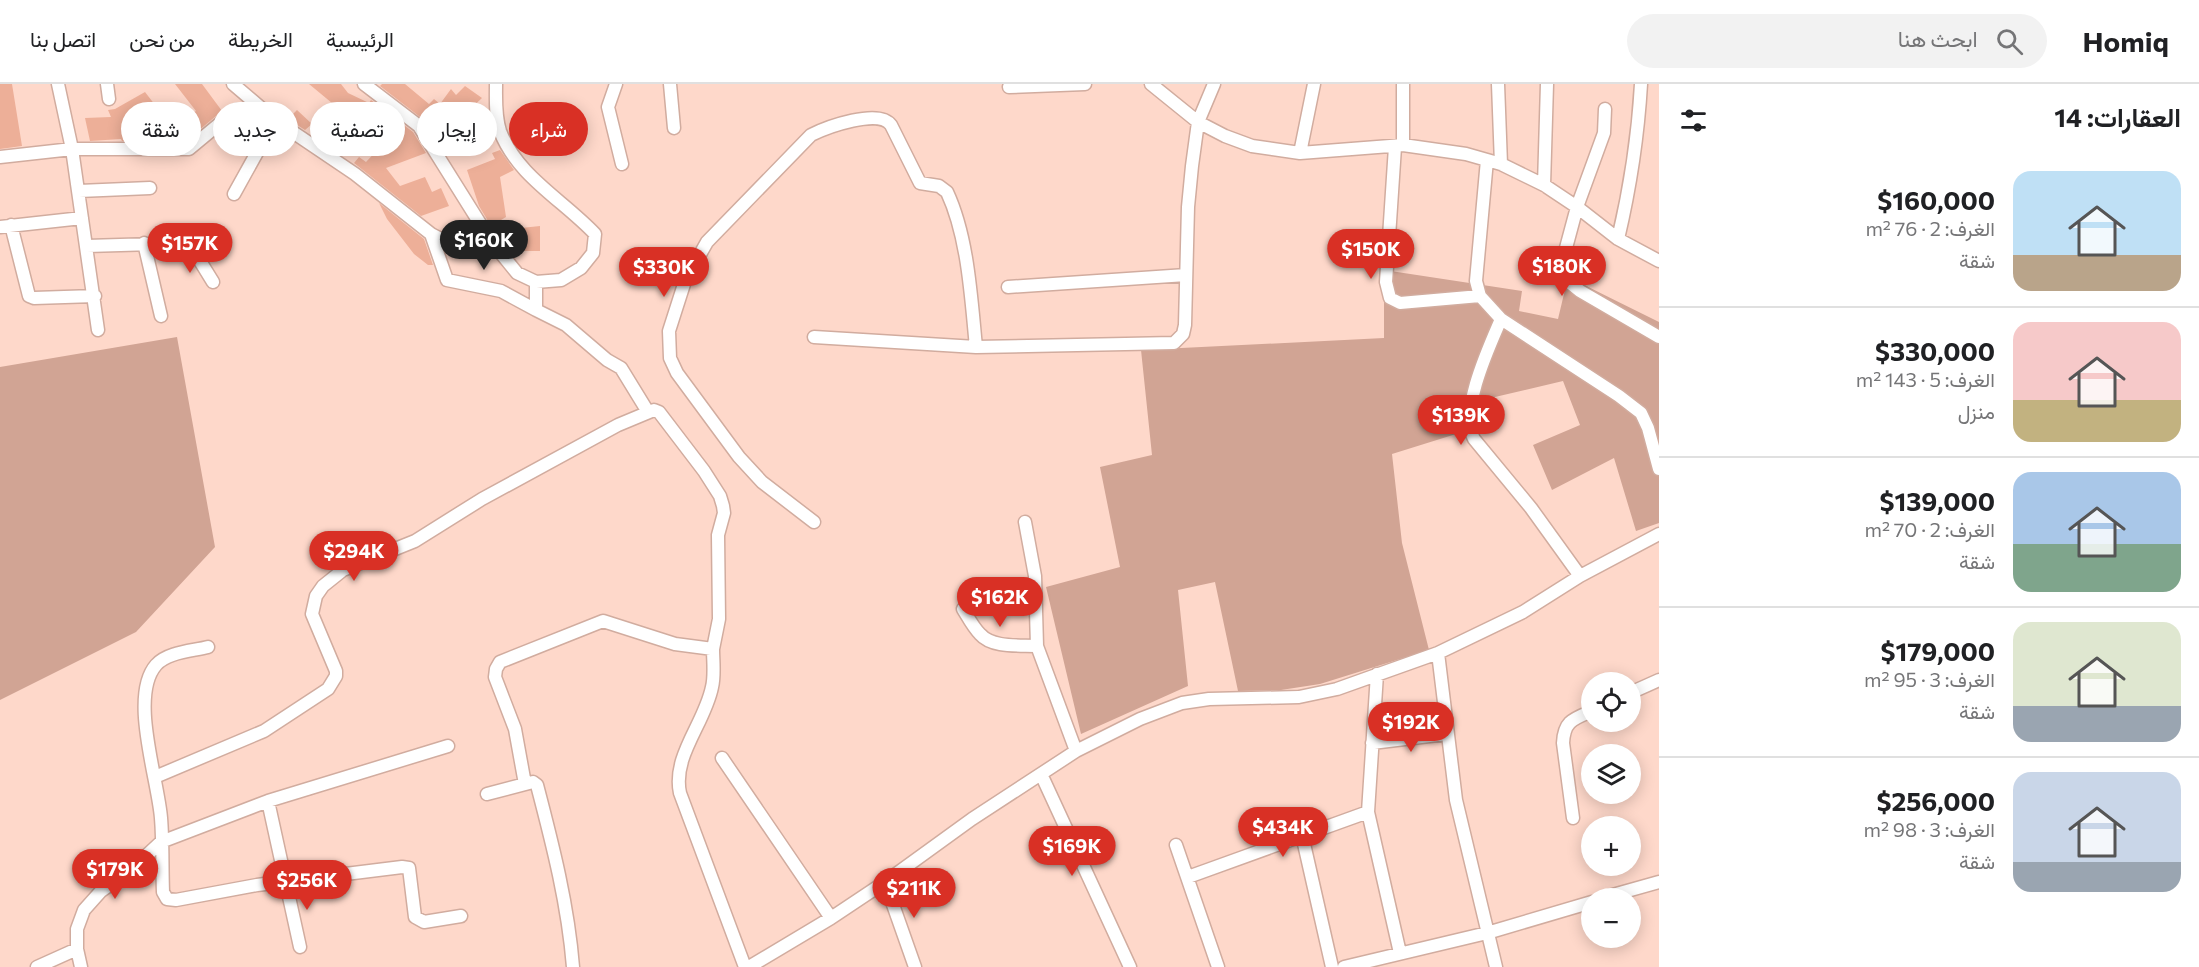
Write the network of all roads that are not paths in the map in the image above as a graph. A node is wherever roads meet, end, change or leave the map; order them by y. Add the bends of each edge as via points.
1 (58, 84) edge
2 (107, 84) edge
3 (233, 84) edge
4 (364, 84) edge
5 (496, 84) edge
6 (616, 84) edge
7 (670, 84) edge
8 (1085, 84) edge
9 (1150, 84) edge
10 (1214, 84) edge
11 (1314, 84) edge
12 (1403, 84) edge
13 (1498, 84) edge
14 (1547, 84) edge
15 (1641, 84) edge
16 (1009, 87) dead end
17 (109, 99) dead end
18 (254, 102) edge
19 (1605, 109) dead end
20 (1198, 122) junction
21 (674, 128) dead end
22 (213, 129) edge
23 (298, 136) edge
24 (1399, 146) junction
25 (72, 149) junction
26 (1300, 153) junction
27 (255, 156) edge
28 (0, 157) edge
29 (1487, 160) junction
30 (622, 164) dead end
31 (1501, 164) junction
32 (1544, 185) junction
33 (150, 188) dead end
34 (79, 191) junction
35 (234, 194) dead end
36 (1577, 207) junction
37 (82, 218) junction
38 (5, 226) edge
39 (432, 234) junction
40 (1618, 239) junction
41 (491, 241) junction
42 (144, 243) junction
43 (87, 246) junction
44 (1659, 261) edge
45 (1186, 275) junction
46 (213, 282) dead end
47 (536, 282) junction
48 (1008, 287) dead end
49 (95, 296) junction
50 (1480, 296) junction
51 (536, 310) junction
52 (161, 316) dead end
53 (1501, 319) junction
54 (98, 330) dead end
55 (814, 337) dead end
56 (1659, 337) edge
57 (976, 347) junction
58 (648, 412) junction
59 (1659, 470) edge
60 (814, 522) dead end
61 (1025, 522) dead end
62 (1659, 534) edge
63 (1580, 576) junction
64 (963, 609) dead end
65 (1037, 646) junction
66 (208, 647) dead end
67 (713, 649) junction
68 (1438, 653) junction
69 (1377, 674) junction
70 (1659, 680) edge
71 (1641, 688) edge
72 (1581, 716) edge
73 (1446, 734) junction
74 (1372, 743) junction
75 (448, 746) dead end
76 (1076, 751) junction
77 (722, 758) dead end
78 (1041, 774) junction
79 (154, 777) junction
80 (525, 784) junction
81 (487, 794) dead end
82 (268, 801) junction
83 (1368, 812) junction
84 (1573, 818) dead end
85 (1302, 835) junction
86 (161, 842) junction
87 (1176, 845) dead end
88 (1188, 877) junction
89 (285, 882) junction
90 (885, 882) junction
91 (1659, 882) edge
92 (1638, 888) edge
93 (1581, 905) edge
94 (461, 916) dead end
95 (831, 918) junction
96 (1487, 933) junction
97 (300, 947) dead end
98 (77, 949) junction
99 (1400, 953) junction
100 (37, 967) edge
101 (81, 967) edge
102 (573, 967) edge
103 (747, 967) edge
104 (915, 967) edge
105 (1130, 967) edge
106 (1218, 967) edge
107 (1332, 967) edge
108 (1344, 967) edge
109 (1496, 967) edge

1 - 25 street
2 - 17 street
3 - 18 street
4 - 41 street via 419,126
5 - 47 street via 500,130 511,154 537,183 595,234 594,253 581,268 561,280
6 - 30 street via 608,107
7 - 21 street
8 - 16 street
9 - 20 street
10 - 20 street
11 - 26 street
12 - 24 street
13 - 31 street
14 - 32 street
15 - 40 street via 1629,193
19 - 36 street via 1604,133
20 - 26 street via 1252,146
20 - 45 street via 1188,207
22 - 25 street via 189,149
23 - 39 street
24 - 26 street
24 - 29 street
24 - 50 street via 1386,282 1390,298 1400,303
25 - 28 street
25 - 34 street
27 - 35 street
29 - 31 street
29 - 50 street via 1476,281
31 - 32 street
32 - 36 street
33 - 34 street
34 - 37 street
36 - 40 street
36 - 56 street via 1560,276
37 - 38 street
37 - 43 street
38 - 49 street via 29,296
39 - 41 street via 454,244
39 - 51 street via 447,280 501,291
40 - 44 street
41 - 47 street via 517,273
42 - 43 street
42 - 46 street via 187,243
42 - 52 street
43 - 49 street
45 - 48 street
45 - 57 street via 1184,334 1174,343
47 - 51 street
49 - 54 street
50 - 53 street
51 - 58 street via 566,326 621,368
53 - 59 street via 1641,413
53 - 63 street via 1478,373 1471,434
55 - 57 street
57 - 60 street via 961,235 947,192 939,186 920,183 891,125 884,119 872,117 811,135 707,243 685,281 668,346 677,373 739,457 762,482
58 - 67 street via 659,412 704,471 723,506 718,535 719,619
58 - 79 street via 482,499 415,541 343,570 323,586 312,607 314,621 336,671 328,689 264,731
61 - 65 street via 1035,576
62 - 63 street
63 - 68 street via 1523,612
64 - 65 street via 988,640
65 - 76 street
66 - 79 street via 167,657 156,664 148,681 143,708
67 - 80 street via 675,644 603,621 500,662 495,677 515,729
67 - 103 street via 713,686 686,750 678,782
68 - 69 street
68 - 73 street
69 - 74 street
69 - 76 street via 1299,697 1182,703
70 - 71 street
72 - 84 street via 1568,723 1563,732
73 - 74 street
73 - 96 street via 1455,800
74 - 83 street
75 - 82 street
76 - 78 street
77 - 95 street
78 - 90 street
78 - 105 street
79 - 86 street
80 - 81 street
80 - 102 street via 537,785 562,883
82 - 86 street
82 - 89 street
83 - 85 street
83 - 99 street
85 - 88 street
85 - 107 street
86 - 89 street via 163,892 167,899
86 - 98 street via 84,910 77,929
87 - 88 street
88 - 106 street
89 - 94 street via 409,868 415,917 424,922
89 - 97 street
90 - 95 street
90 - 104 street
91 - 92 street
93 - 96 street
95 - 103 street
96 - 99 street
96 - 109 street
98 - 100 street
98 - 101 street
99 - 108 street

